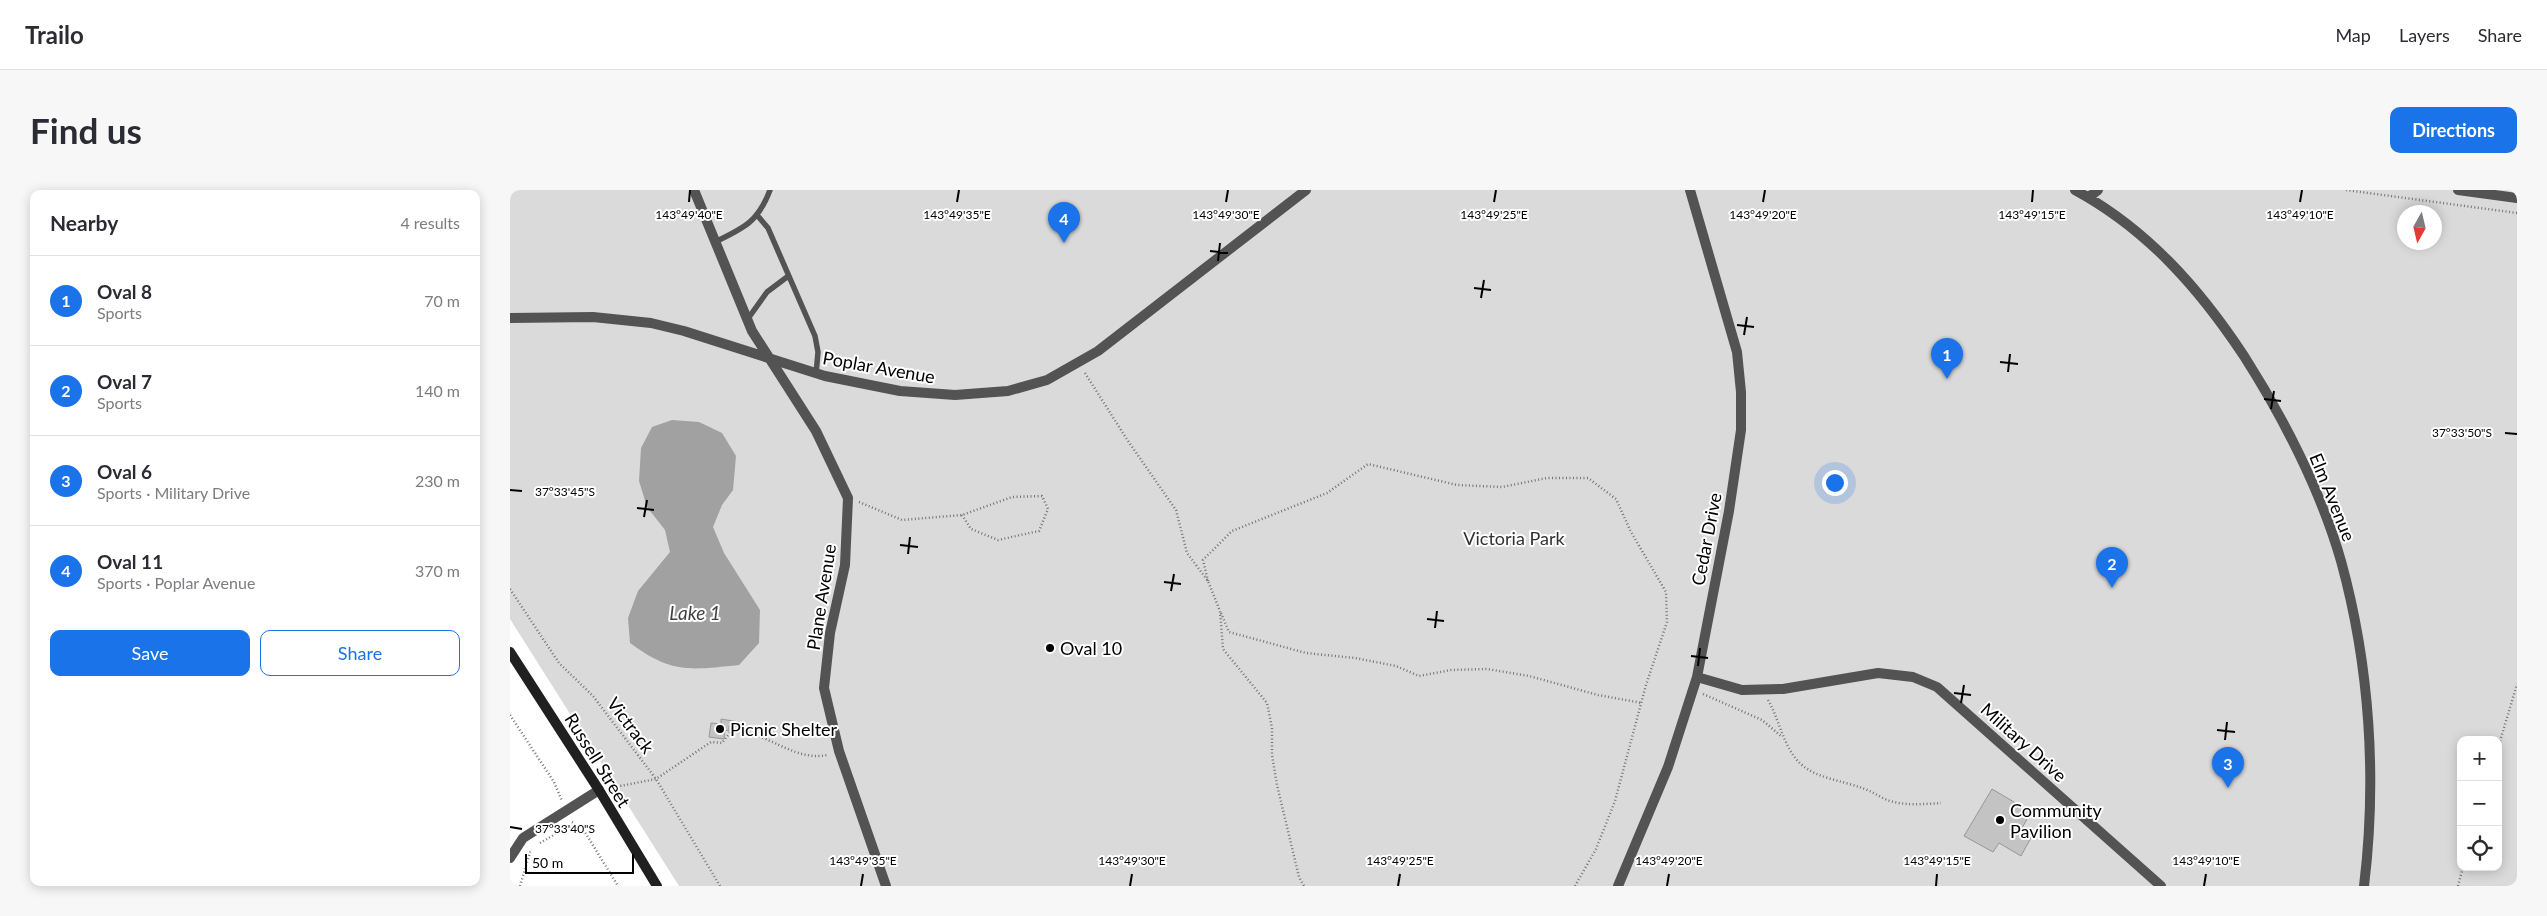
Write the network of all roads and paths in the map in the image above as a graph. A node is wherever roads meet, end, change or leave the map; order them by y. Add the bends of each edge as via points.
1 (694, 190) edge
2 (770, 190) edge
3 (1306, 190) edge
4 (1690, 190) edge
5 (2075, 190) edge
6 (2098, 190) edge
7 (2346, 190) edge
8 (2458, 190) edge
9 (2088, 197) junction
10 (2517, 198) edge
11 (2517, 213) edge
12 (757, 215) junction
13 (715, 242) junction
14 (787, 277) junction
15 (510, 318) edge
16 (747, 320) junction
17 (767, 358) junction
18 (1079, 363) junction
19 (816, 374) junction
20 (848, 498) junction
21 (962, 515) junction
22 (1208, 581) junction
23 (510, 589) edge
24 (1220, 611) junction
25 (510, 652) edge
26 (1697, 677) junction
27 (2517, 684) edge
28 (1693, 690) junction
29 (1762, 691) junction
30 (1642, 703) junction
31 (510, 715) edge
32 (2502, 736) edge
33 (1782, 737) junction
34 (839, 751) junction
35 (656, 778) junction
36 (599, 790) junction
37 (1940, 803) dead end
38 (567, 811) junction
39 (573, 824) junction
40 (540, 843) dead end
41 (532, 848) dead end
42 (510, 858) edge
43 (2462, 871) edge
44 (520, 886) edge
45 (618, 886) edge
46 (657, 886) edge
47 (720, 886) edge
48 (886, 886) edge
49 (1304, 886) edge
50 (1575, 886) edge
51 (1618, 886) edge
52 (2161, 886) edge
53 (2364, 886) edge
54 (2458, 886) edge

1 - 13 street, Plane Avenue
2 - 12 lane
3 - 18 street, Poplar Avenue
4 - 26 street, Cedar Drive via 1737,352 1741,392 1741,430 1729,511
5 - 9 street
6 - 9 street
7 - 11 path
8 - 10 street
9 - 53 street, Elm Avenue via 2157,248 2213,311 2277,412 2318,499 2340,560 2362,672 2370,756
12 - 13 lane via 744,227
12 - 14 lane via 768,228
13 - 16 street, Plane Avenue
14 - 16 lane via 767,292
14 - 19 lane via 815,336 818,352
15 - 17 street, Poplar Avenue via 593,317 651,324 684,331
16 - 17 street, Plane Avenue
17 - 19 street, Poplar Avenue
17 - 20 street, Plane Avenue via 816,431
18 - 19 street, Poplar Avenue via 1028,386 968,394 907,392
18 - 22 path via 1128,442 1176,510 1187,553
20 - 21 path via 902,520
20 - 34 street, Plane Avenue via 845,564 830,633 824,688
21 - 21 path via 1012,497 1042,496 1048,509 1039,532 998,540 971,529
22 - 24 path
22 - 30 path via 1203,560 1232,532 1327,493 1368,464 1457,484 1502,487 1547,478 1588,478 1616,499 1666,592 1667,622
23 - 35 path, Victrack via 560,663 593,696
24 - 30 path via 1228,632 1306,653 1396,666 1420,676 1487,668
24 - 49 path via 1223,649 1267,703 1276,784
25 - 36 main road, Russell Street
26 - 28 street, Cedar Drive
26 - 29 street, Military Drive via 1742,690
27 - 32 path
28 - 33 path via 1762,720
28 - 51 street, Cedar Drive via 1668,767
29 - 33 path via 1777,715
29 - 52 street, Military Drive via 1878,672 1913,677 1937,687
30 - 50 path via 1615,802 1596,849
31 - 38 path via 554,782
33 - 37 path via 1797,761 1814,773 1862,788 1890,801
34 - 35 path via 825,756 801,754 758,736 731,731 722,743 711,742
34 - 48 street, Plane Avenue
35 - 36 path
35 - 47 path, Victrack
36 - 38 street
36 - 46 main road, Russell Street
38 - 39 path
38 - 42 street via 523,838
39 - 40 path
39 - 45 path via 583,829
41 - 44 path
43 - 54 path

